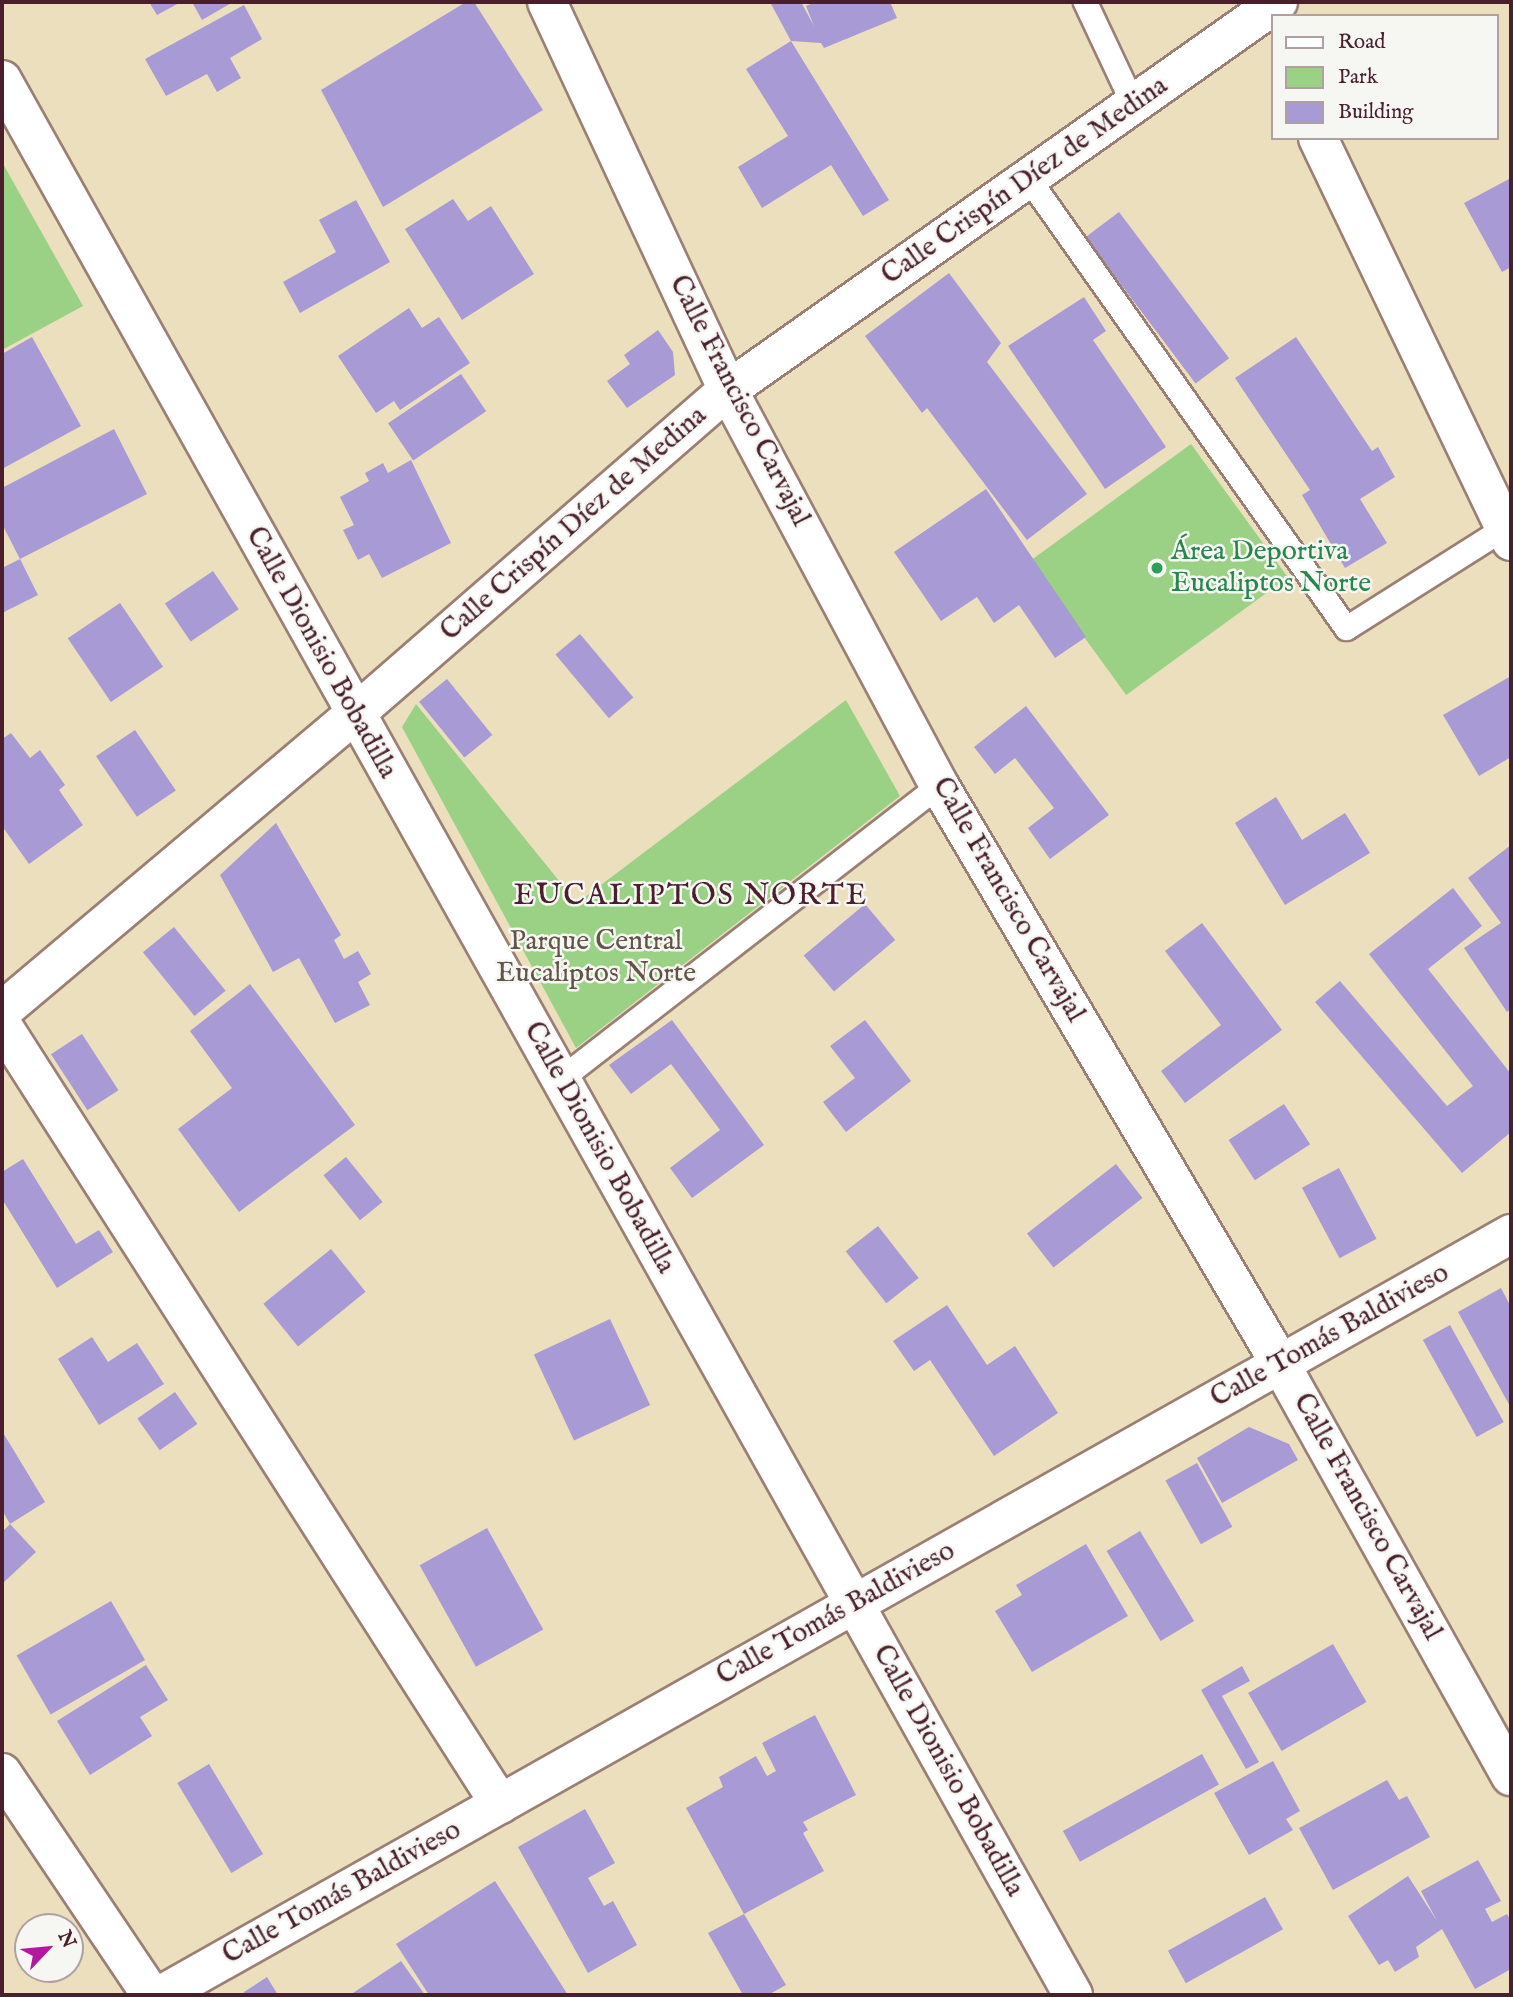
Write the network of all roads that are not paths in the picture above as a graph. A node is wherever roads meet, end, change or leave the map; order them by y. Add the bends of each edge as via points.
1 (547, 2) edge
2 (1084, 2) edge
3 (1270, 20) edge
4 (2, 80) edge
5 (1133, 104) junction
6 (1319, 140) edge
7 (1028, 178) junction
8 (729, 390) junction
9 (1508, 534) edge
10 (355, 714) junction
11 (939, 785) junction
12 (2, 1011) edge
13 (2, 1025) edge
14 (560, 1079) junction
15 (1511, 1234) edge
16 (1281, 1364) junction
17 (854, 1603) junction
18 (2, 1773) edge
19 (1511, 1776) edge
20 (500, 1804) junction
21 (151, 1995) edge
22 (161, 1995) edge
23 (1073, 1995) edge

1 - 8 street, Calle Francisco Carvajal
2 - 5 lane
3 - 5 street, Calle Crispín Díez de Medina
4 - 10 street, Calle Dionisio Bobadilla
5 - 7 street, Calle Crispín Díez de Medina
6 - 9 street
7 - 8 street, Calle Crispín Díez de Medina
7 - 9 lane via 1346,628
8 - 10 street, Calle Crispín Díez de Medina
8 - 11 street, Calle Francisco Carvajal
10 - 12 street, Calle Crispín Díez de Medina
10 - 14 street, Calle Dionisio Bobadilla
11 - 14 lane
11 - 16 street, Calle Francisco Carvajal
13 - 20 street
14 - 17 street, Calle Dionisio Bobadilla
15 - 16 street, Calle Tomás Baldivieso
16 - 17 street, Calle Tomás Baldivieso
16 - 19 street, Calle Francisco Carvajal
17 - 20 street, Calle Tomás Baldivieso
17 - 23 street, Calle Dionisio Bobadilla
18 - 21 street
20 - 22 street, Calle Tomás Baldivieso

